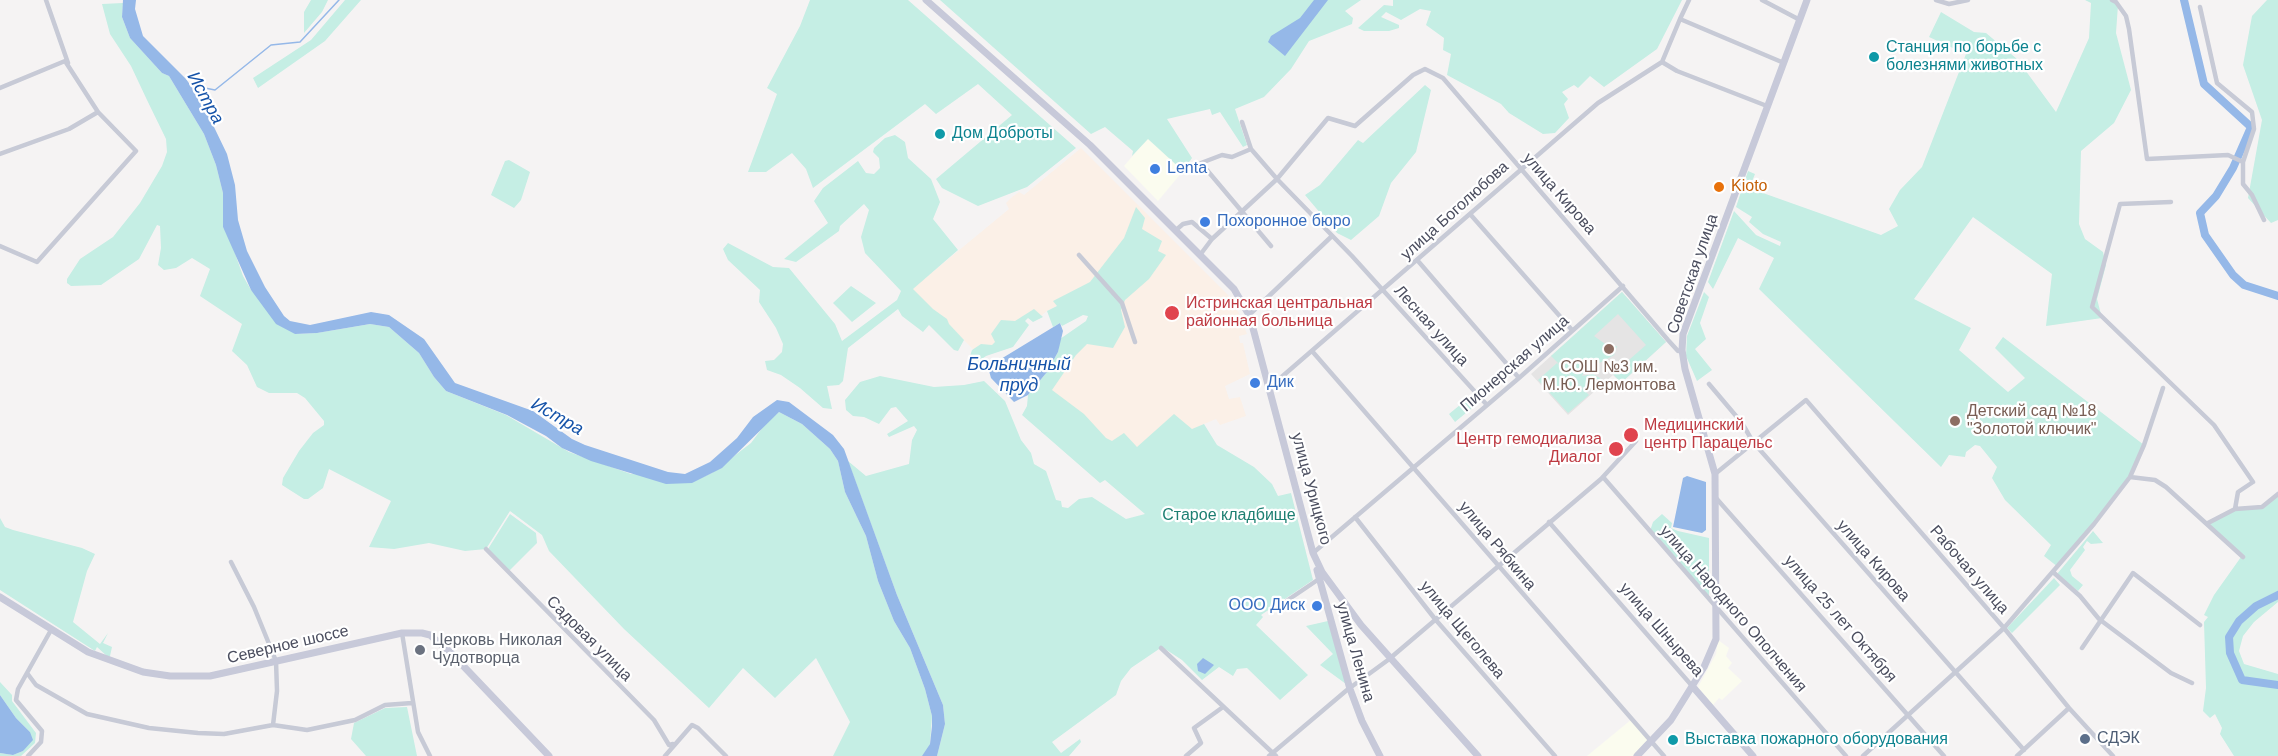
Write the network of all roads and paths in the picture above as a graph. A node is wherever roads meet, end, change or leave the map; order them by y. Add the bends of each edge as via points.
1 (46, 0) edge
2 (926, 0) edge
3 (1689, 0) edge
4 (1762, 0) edge
5 (1807, 0) edge
6 (1936, 0) edge
7 (1968, 0) edge
8 (2112, 0) edge
9 (2200, 7) dead end
10 (1680, 20) junction
11 (1800, 20) junction
12 (1662, 62) junction
13 (1784, 63) junction
14 (69, 64) junction
15 (0, 88) edge
16 (1767, 106) junction
17 (98, 112) junction
18 (1242, 122) dead end
19 (1251, 149) junction
20 (0, 154) edge
21 (2243, 162) junction
22 (1521, 168) junction
23 (1277, 179) junction
24 (2171, 202) dead end
25 (1242, 214) junction
26 (1470, 214) junction
27 (2264, 220) dead end
28 (1176, 230) junction
29 (1332, 236) junction
30 (1212, 239) junction
31 (0, 246) edge
32 (1271, 246) dead end
33 (1079, 255) dead end
34 (1200, 255) junction
35 (1418, 261) junction
36 (1623, 286) junction
37 (1383, 290) junction
38 (1249, 315) junction
39 (1572, 330) junction
40 (1135, 342) dead end
41 (1682, 350) junction
42 (1312, 351) junction
43 (1520, 378) junction
44 (1709, 384) dead end
45 (1270, 387) junction
46 (2163, 388) dead end
47 (1486, 405) junction
48 (1636, 441) dead end
49 (1753, 442) junction
50 (1414, 468) junction
51 (1715, 474) junction
52 (1603, 477) junction
53 (2130, 477) junction
54 (2278, 494) edge
55 (1716, 498) junction
56 (2235, 509) junction
57 (1355, 517) junction
58 (1549, 522) junction
59 (2208, 523) dead end
60 (486, 549) dead end
61 (1313, 553) junction
62 (2243, 557) dead end
63 (231, 562) dead end
64 (1496, 565) junction
65 (2053, 572) junction
66 (1322, 577) junction
67 (1324, 591) junction
68 (1334, 591) junction
69 (0, 597) edge
70 (1282, 604) dead end
71 (1717, 605) junction
72 (1435, 619) junction
73 (2099, 619) junction
74 (2199, 625) dead end
75 (2004, 628) junction
76 (51, 630) junction
77 (402, 633) junction
78 (1161, 648) dead end
79 (2082, 648) dead end
80 (1391, 658) junction
81 (276, 662) junction
82 (1954, 671) junction
83 (27, 673) junction
84 (2192, 683) dead end
85 (1693, 687) junction
86 (1350, 689) junction
87 (412, 703) junction
88 (1223, 707) junction
89 (2069, 708) junction
90 (1907, 714) junction
91 (273, 725) junction
92 (1652, 742) junction
93 (673, 744) junction
94 (2024, 750) junction
95 (1273, 755) edge
96 (28, 756) edge
97 (430, 756) edge
98 (549, 756) edge
99 (665, 756) edge
100 (726, 756) edge
101 (1186, 756) edge
102 (1380, 756) edge
103 (1478, 756) edge
104 (1555, 756) edge
105 (1637, 756) edge
106 (1664, 756) edge
107 (1753, 756) edge
108 (1846, 756) edge
109 (1863, 756) edge
110 (1944, 756) edge
111 (2017, 756) edge
112 (2113, 756) edge

1 - 14 street
2 - 28 main road, улица Урицкого via 1090,145
3 - 10 street
4 - 11 street
5 - 11 main road, Советская улица
6 - 7 street via 1949,4
8 - 21 street via 2126,16 2129,29 2147,159 2233,157
9 - 21 street via 2217,83 2252,112 2254,129
10 - 12 street
10 - 13 street
11 - 13 main road, Советская улица
12 - 16 street
12 - 22 street, улица Боголюбова via 1598,103
13 - 16 main road, Советская улица
14 - 15 street via 60,62
14 - 17 street
16 - 41 main road, Советская улица via 1692,306
17 - 20 street via 69,129
17 - 31 street via 134,148 135,155 37,262
18 - 19 street
19 - 23 street, Лесная улица
19 - 25 street via 1201,163
21 - 27 street via 2243,184
22 - 23 street, улица Кирова via 1443,78 1425,69 1355,126 1328,118
22 - 26 street, улица Боголюбова
22 - 36 street, улица Кирова
23 - 25 street
23 - 29 street, Лесная улица
24 - 56 street via 2120,204 2092,307 2214,425 2253,482 2238,492
25 - 30 street
25 - 32 street
26 - 35 street, улица Боголюбова
26 - 39 street
28 - 30 street via 1192,222
28 - 34 main road, улица Урицкого
29 - 37 street, Лесная улица
29 - 38 street
30 - 34 street
33 - 40 street via 1122,303
34 - 38 main road, улица Урицкого via 1234,289
35 - 37 street, улица Боголюбова
35 - 43 street
36 - 39 street, Пионерская улица
36 - 41 street, улица Кирова via 1678,351
37 - 42 street, улица Боголюбова
37 - 47 street, Лесная улица
38 - 45 main road, улица Урицкого
39 - 43 street, Пионерская улица
41 - 51 main road, Советская улица
42 - 45 street, улица Боголюбова
42 - 50 street, улица Рябкина
43 - 47 street, Пионерская улица
44 - 49 street, улица Кирова
45 - 61 main road, улица Урицкого
46 - 53 street
47 - 50 street, Пионерская улица
48 - 52 street
49 - 51 street
49 - 75 street, Рабочая улица via 1806,400
49 - 82 street, улица Кирова
50 - 57 street, Пионерская улица
50 - 64 street, улица Рябкина
51 - 55 main road, Советская улица
52 - 58 street
52 - 71 street, улица Народного Ополчения
53 - 62 street via 2155,480 2166,487
53 - 65 street
54 - 56 street via 2262,507
55 - 71 main road, Советская улица
55 - 90 street, улица 25 лет Октября
56 - 59 street
57 - 61 street, Пионерская улица
57 - 72 street, улица Щеголева
58 - 64 street
58 - 85 street, улица Шнырева
60 - 93 street, Садовая улица via 654,720 669,745
61 - 66 main road, улица Ленина
63 - 81 street
64 - 72 street
64 - 92 street, улица Рябкина
65 - 73 street
65 - 75 street
66 - 67 main road, улица Ленина
66 - 68 main road
66 - 70 street
67 - 68 main road via 1325,585
67 - 86 main road, улица Ленина
68 - 80 main road
69 - 76 main road, Северное шоссе
71 - 85 main road, Советская улица via 1718,628 1713,649
71 - 108 street, улица Народного Ополчения
72 - 80 street
72 - 104 street, улица Щеголева
73 - 74 street via 2133,573
73 - 79 street
73 - 84 street via 2171,673
75 - 82 street
75 - 89 street, Рабочая улица
76 - 81 main road, Северное шоссе via 112,662 170,676 210,676
76 - 83 street
77 - 81 main road, Северное шоссе
77 - 87 street
77 - 98 main road, Северное шоссе via 422,633 438,641
78 - 88 street
80 - 86 street
80 - 103 main road
81 - 91 street
82 - 90 street
82 - 94 street, улица Кирова
83 - 91 street via 45,692 107,720 224,734
83 - 96 street via 16,700 42,731 41,742
85 - 92 main road, Советская улица
85 - 107 main road, улица Шнырева
86 - 95 street
86 - 102 main road, улица Ленина
87 - 91 street via 385,705 355,720 307,730
87 - 97 street via 418,732
88 - 95 street
88 - 101 street via 1194,728 1201,743
89 - 94 street
89 - 112 street, Рабочая улица
90 - 109 street
90 - 110 street, улица 25 лет Октября
92 - 105 main road, Советская улица
92 - 106 street, улица Рябкина
93 - 99 street
93 - 100 street via 692,725
94 - 111 street

